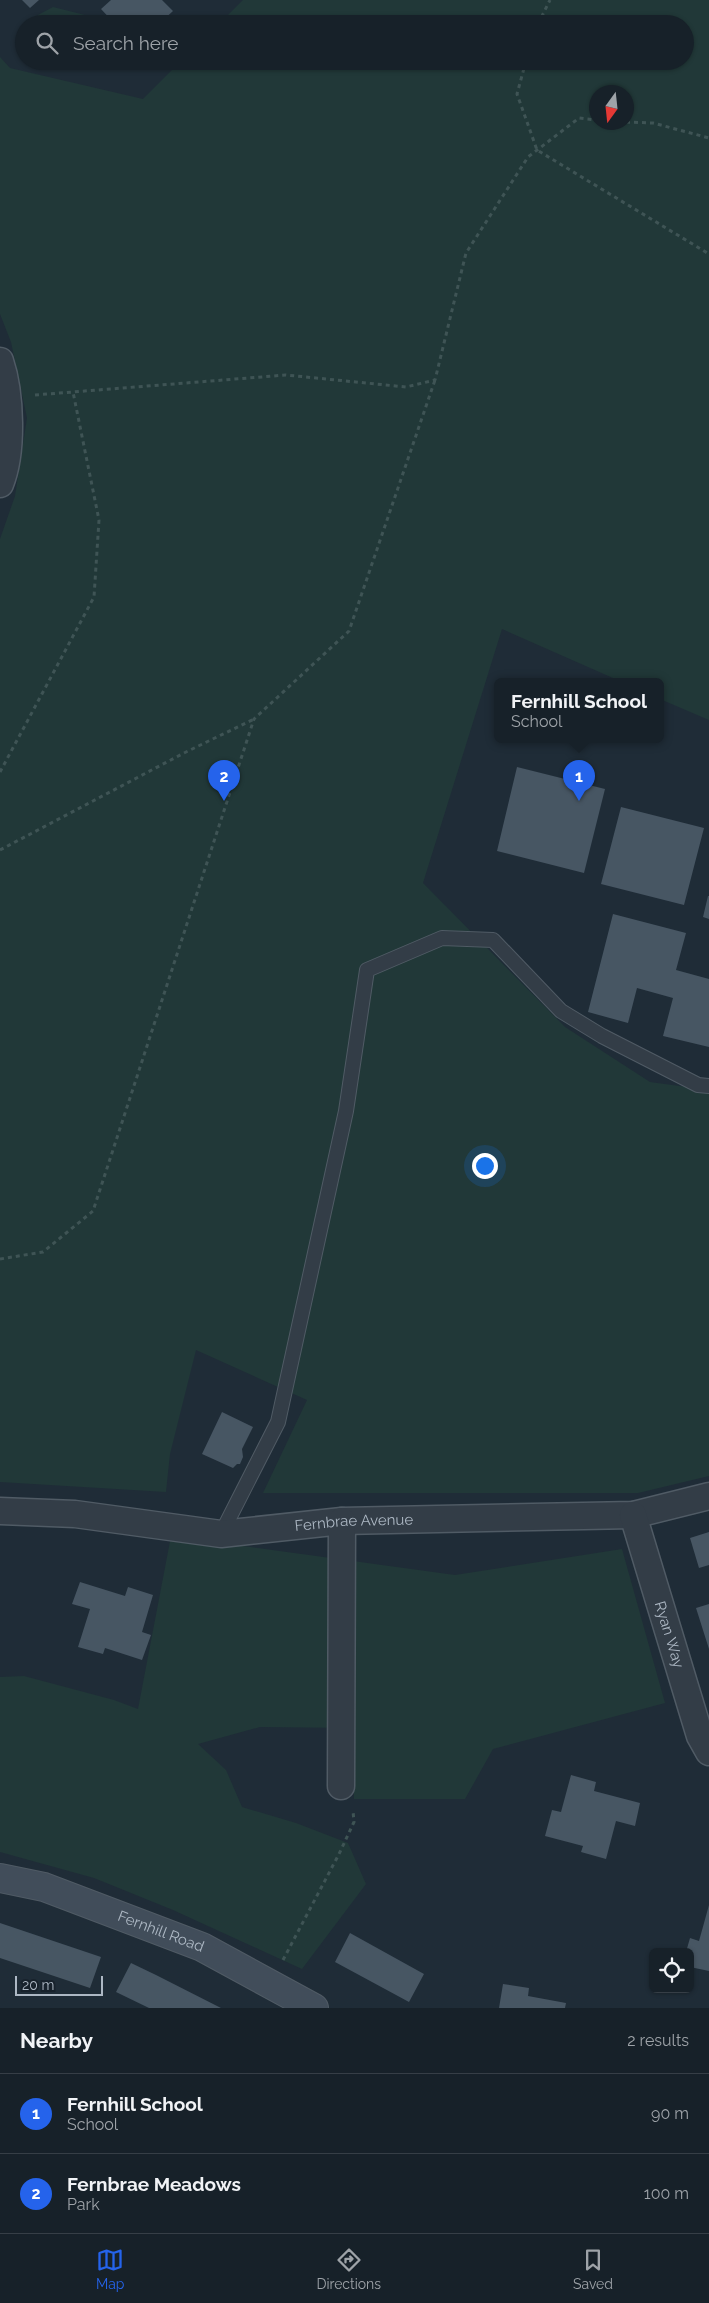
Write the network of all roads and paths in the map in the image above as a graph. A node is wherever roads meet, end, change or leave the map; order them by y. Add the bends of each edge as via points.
1 (550, 0) edge
2 (542, 15) edge
3 (524, 70) edge
4 (589, 119) edge
5 (634, 122) edge
6 (709, 138) edge
7 (537, 150) junction
8 (709, 254) edge
9 (0, 361) edge
10 (435, 380) junction
11 (73, 392) junction
12 (7, 397) junction
13 (0, 484) edge
14 (254, 719) junction
15 (0, 772) edge
16 (0, 850) edge
17 (709, 1086) edge
18 (0, 1259) edge
19 (709, 1496) edge
20 (0, 1510) edge
21 (632, 1515) junction
22 (342, 1521) junction
23 (221, 1534) junction
24 (709, 1752) edge
25 (341, 1786) joint
26 (0, 1878) edge
27 (270, 1984) junction
28 (314, 2008) edge

1 - 2 path
3 - 7 path via 518,94
4 - 7 path via 579,118
5 - 6 path via 653,123
7 - 8 path
7 - 10 path via 528,157 466,253
9 - 12 street
10 - 11 path via 406,387 286,376
10 - 14 path via 349,631
11 - 12 path
11 - 15 path via 99,520 94,598
12 - 13 street via 7,450
14 - 16 path
14 - 18 path via 93,1211 43,1252
17 - 23 lane via 698,1085 602,1036 561,1011 493,940 442,938 367,970 346,1111 278,1422
19 - 21 street, Fernbrae Avenue
20 - 23 street, Fernbrae Avenue via 76,1514
21 - 22 street, Fernbrae Avenue
21 - 24 street, Ryan Way via 700,1736
22 - 23 street, Fernbrae Avenue
22 - 25 street
25 - 27 path via 352,1803 354,1822
26 - 27 street, Fernhill Road via 44,1887 202,1947
27 - 28 street, Fernhill Road

